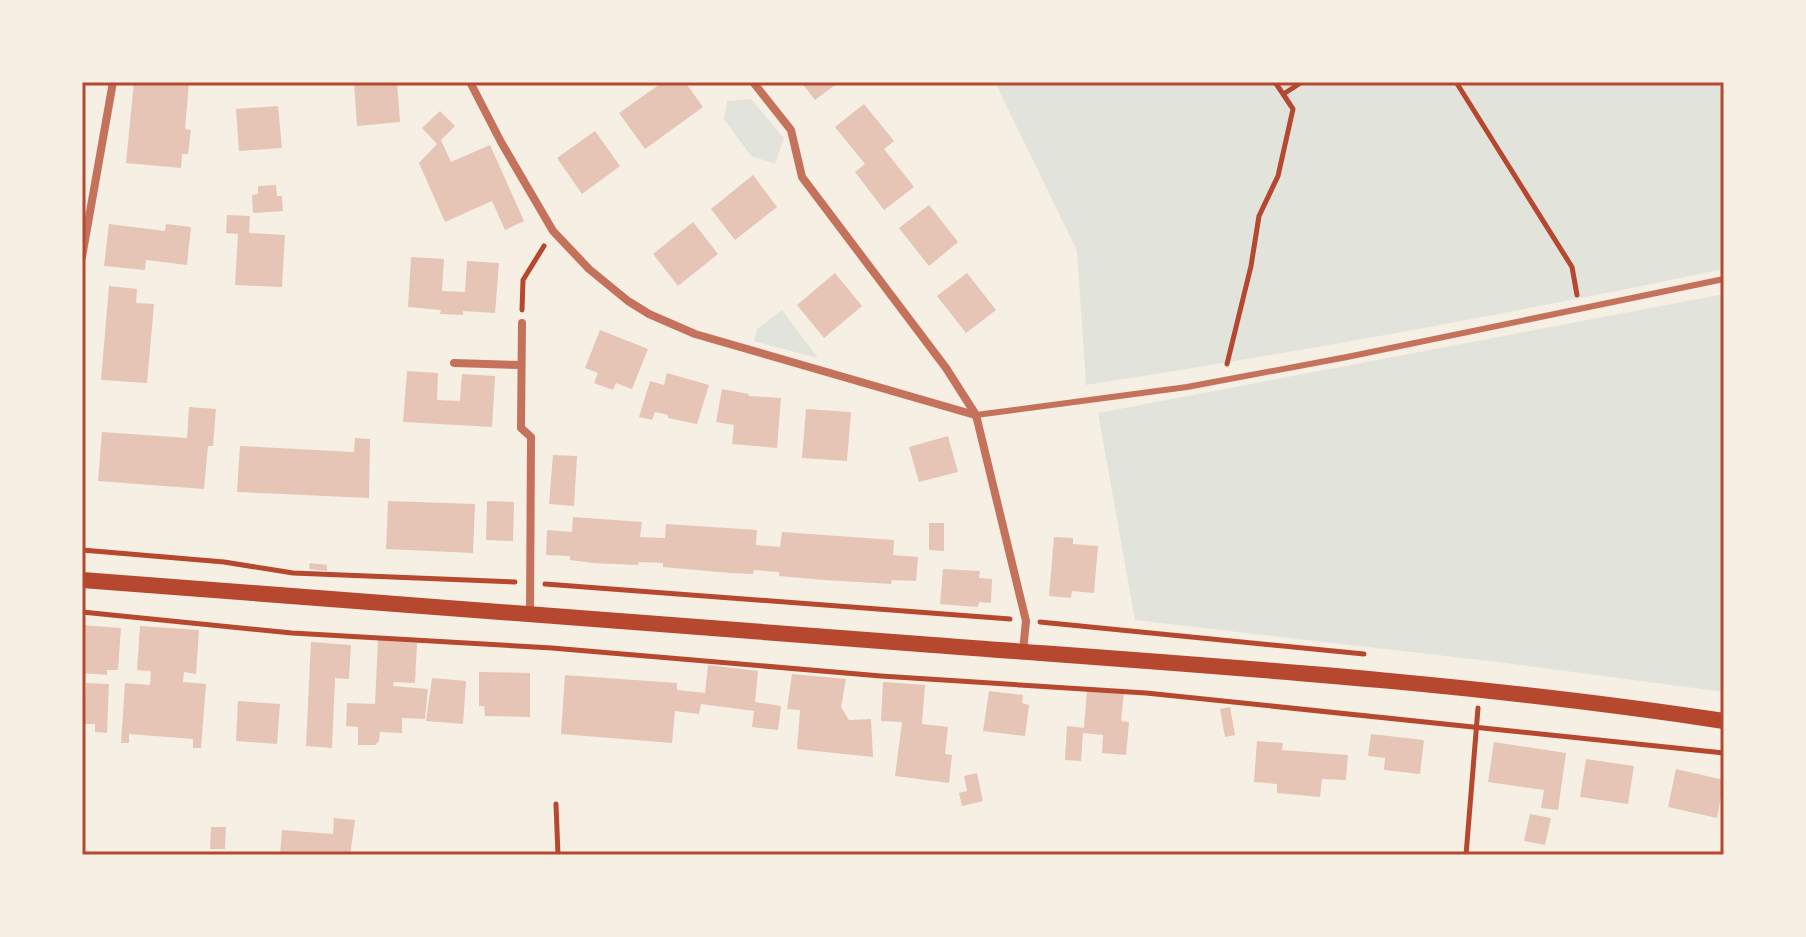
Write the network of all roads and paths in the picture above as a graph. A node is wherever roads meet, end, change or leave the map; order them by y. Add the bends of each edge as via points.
1 (113, 82) edge
2 (470, 82) edge
3 (753, 82) edge
4 (1275, 82) edge
5 (1302, 82) edge
6 (1456, 82) edge
7 (1285, 93) junction
8 (553, 231) junction
9 (82, 254) edge
10 (1724, 279) edge
11 (1589, 307) junction
12 (522, 323) joint
13 (454, 363) dead end
14 (520, 365) junction
15 (1223, 380) junction
16 (976, 415) junction
17 (82, 550) edge
18 (82, 580) edge
19 (532, 583) junction
20 (82, 612) edge
21 (530, 614) junction
22 (1026, 621) junction
23 (1023, 651) junction
24 (1368, 655) dead end
25 (1479, 690) junction
26 (1724, 721) edge
27 (1476, 726) junction
28 (1724, 753) edge
29 (556, 804) dead end
30 (558, 855) edge
31 (1466, 855) edge

1 - 9 street
2 - 8 street
3 - 16 street via 791,130 802,177
4 - 7 path
5 - 7 path
6 - 11 path via 1572,267 1578,296
7 - 15 path via 1293,109 1278,176 1259,216
8 - 12 path via 523,280
8 - 16 street via 615,292 670,324
10 - 11 lane
11 - 15 lane
12 - 14 street
13 - 14 street
14 - 19 street via 521,428 531,437
15 - 16 lane
16 - 22 street
17 - 19 path via 293,573
18 - 21 main road
19 - 21 street
19 - 22 path
20 - 27 path via 292,633 1146,693
21 - 23 main road
22 - 23 street
22 - 24 path
23 - 25 main road
25 - 26 main road
25 - 27 path
27 - 28 path
27 - 31 path
29 - 30 path

